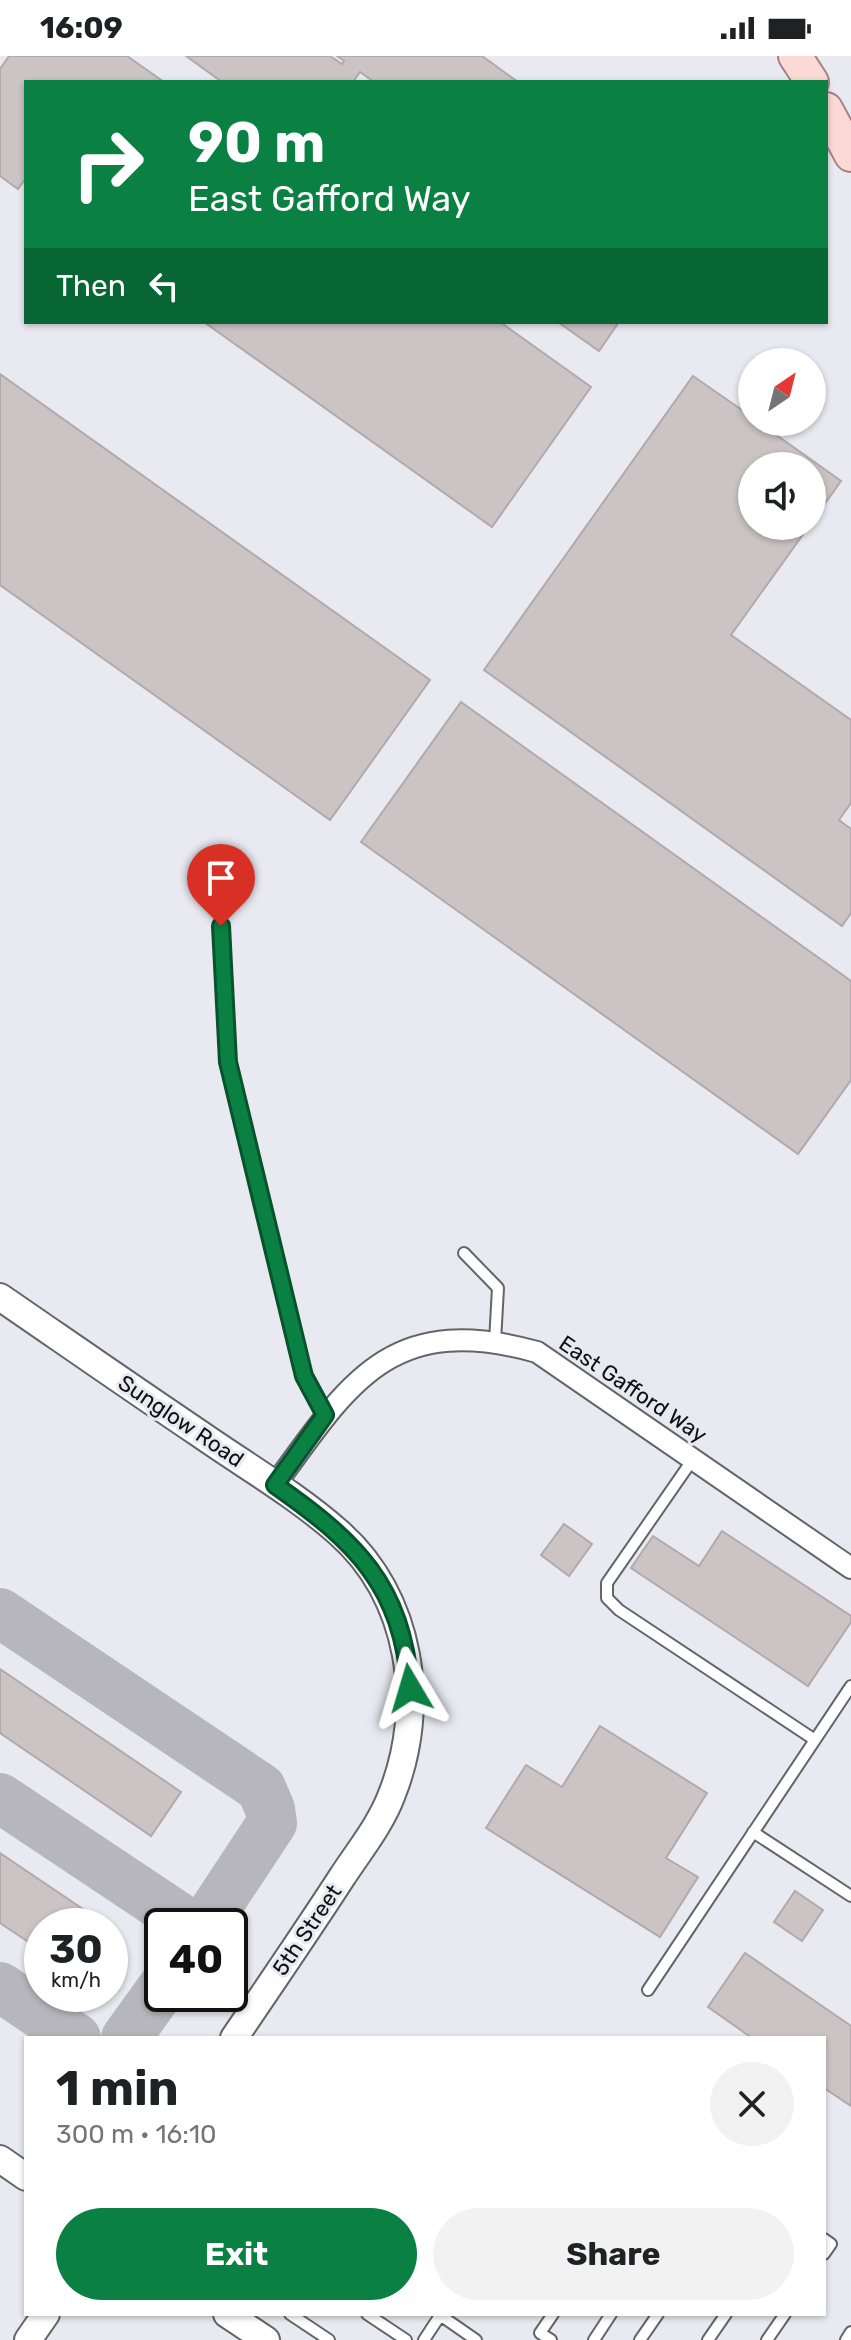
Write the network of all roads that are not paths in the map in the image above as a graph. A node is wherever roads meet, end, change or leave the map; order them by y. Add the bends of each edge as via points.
1 (795, 56) edge
2 (811, 80) edge
3 (828, 113) edge
4 (851, 155) edge
5 (221, 926) dead end
6 (464, 1253) dead end
7 (0, 1297) edge
8 (495, 1342) junction
9 (325, 1415) junction
10 (693, 1459) junction
11 (275, 1485) junction
12 (851, 1568) edge
13 (851, 1686) edge
14 (815, 1740) junction
15 (379, 1820) joint
16 (753, 1832) junction
17 (851, 1896) edge
18 (648, 1990) dead end
19 (235, 2036) edge
20 (0, 2159) edge
21 (24, 2176) edge
22 (45, 2316) edge
23 (230, 2316) edge
24 (293, 2316) edge
25 (370, 2316) edge
26 (439, 2316) edge
27 (441, 2316) edge
28 (552, 2316) edge
29 (610, 2316) edge
30 (657, 2316) edge
31 (725, 2316) edge
32 (784, 2316) edge
33 (851, 2332) edge
34 (28, 2340) edge
35 (266, 2340) edge
36 (329, 2340) edge
37 (406, 2340) edge
38 (424, 2340) edge
39 (476, 2340) edge
40 (551, 2340) edge
41 (594, 2340) edge
42 (640, 2340) edge
43 (708, 2340) edge
44 (767, 2340) edge
45 (846, 2340) edge

1 - 2 main road
3 - 4 main road
5 - 9 lane via 228,1062 304,1376
6 - 8 lane via 498,1288
7 - 11 street, Sunglow Road
8 - 9 street, East Gafford Way via 438,1342 387,1359 362,1376
8 - 10 street, East Gafford Way via 537,1352
9 - 11 street, East Gafford Way
10 - 12 street, East Gafford Way
10 - 14 lane via 607,1583 607,1598
11 - 15 street, Sunglow Road via 358,1553 387,1595 399,1625 408,1661 410,1713 400,1773
13 - 14 lane
14 - 16 lane
15 - 19 street, 5th Street
16 - 17 lane
16 - 18 lane
20 - 21 street
22 - 34 street
23 - 35 street
24 - 36 lane
25 - 37 lane
26 - 38 lane
27 - 39 lane
28 - 40 lane via 540,2333
29 - 41 lane
30 - 42 lane
31 - 43 lane
32 - 44 lane
33 - 45 lane

